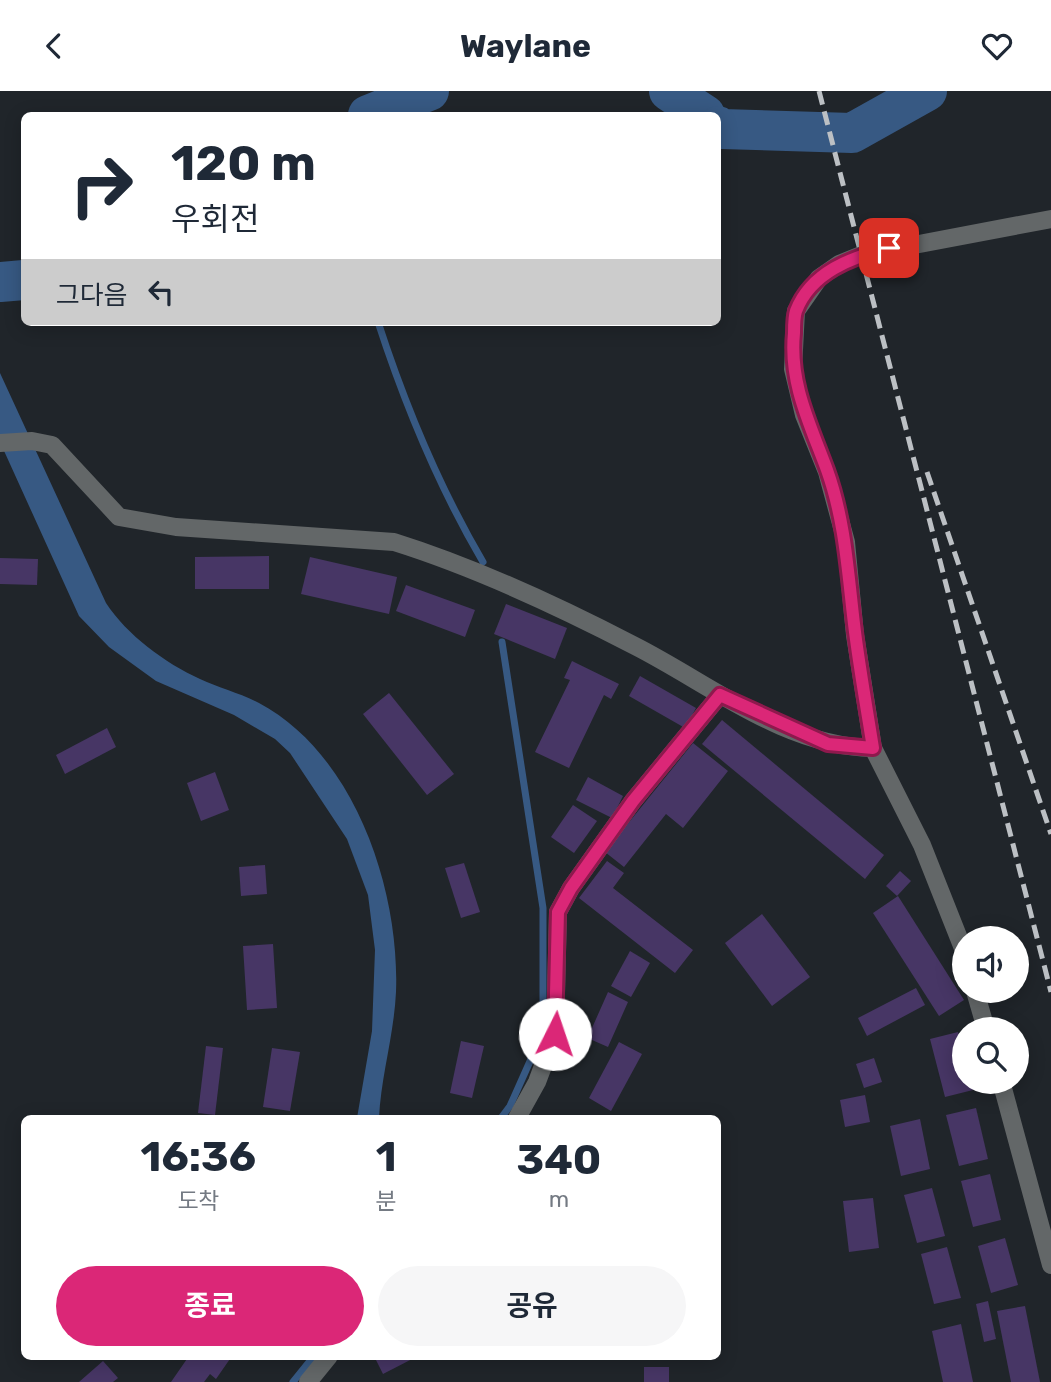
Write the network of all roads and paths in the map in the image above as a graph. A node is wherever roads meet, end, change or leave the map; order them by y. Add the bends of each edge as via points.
1 (1051, 219) edge
2 (0, 443) edge
3 (720, 695) junction
4 (873, 748) junction
5 (954, 926) edge
6 (1005, 1094) edge
7 (519, 1115) edge
8 (1051, 1265) edge
9 (326, 1360) edge
10 (307, 1382) edge

1 - 4 street via 862,255 819,278 796,311 793,369 846,542
2 - 3 street via 52,445 119,517 176,527 394,542 423,551 605,631
3 - 4 street via 828,744
3 - 7 street via 633,801 558,912 555,1034
4 - 5 street via 922,845
6 - 8 street
9 - 10 street

